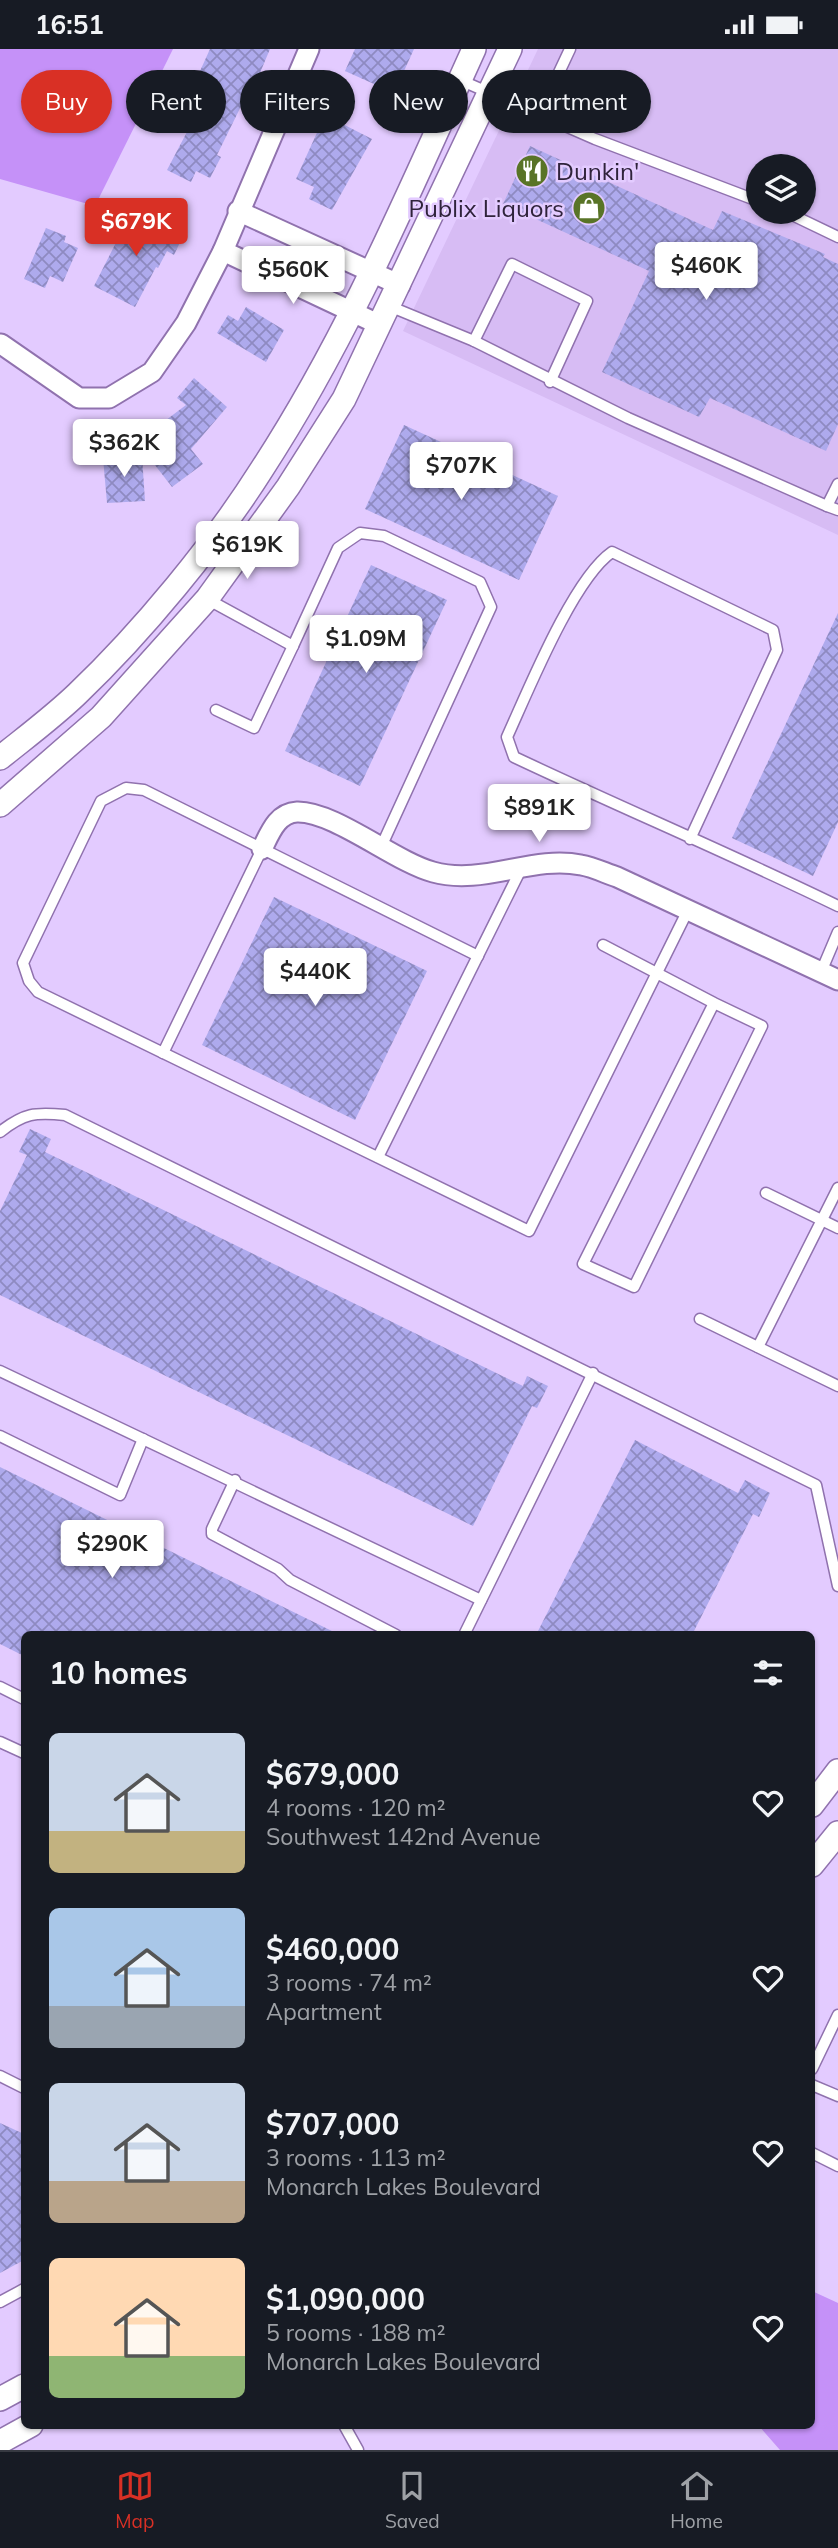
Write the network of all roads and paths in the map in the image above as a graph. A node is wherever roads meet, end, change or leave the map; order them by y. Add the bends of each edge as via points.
1 (309, 49) edge
2 (474, 49) edge
3 (510, 49) edge
4 (570, 49) edge
5 (465, 70) edge
6 (500, 70) edge
7 (560, 70) edge
8 (482, 110) edge
9 (436, 133) edge
10 (585, 133) edge
11 (746, 196) edge
12 (238, 211) junction
13 (811, 224) edge
14 (838, 237) edge
15 (223, 251) junction
16 (372, 272) junction
17 (400, 285) junction
18 (352, 312) junction
19 (385, 316) junction
20 (474, 341) junction
21 (1, 344) edge
22 (550, 381) junction
23 (838, 484) edge
24 (827, 506) junction
25 (838, 510) edge
26 (207, 599) junction
27 (293, 646) junction
28 (216, 710) dead end
29 (0, 758) edge
30 (0, 805) edge
31 (690, 839) junction
32 (381, 847) junction
33 (262, 849) junction
34 (521, 869) junction
35 (838, 906) edge
36 (688, 910) junction
37 (838, 932) edge
38 (603, 944) dead end
39 (478, 955) junction
40 (658, 972) junction
41 (830, 976) edge
42 (714, 1003) junction
43 (163, 1053) junction
44 (0, 1132) edge
45 (378, 1157) junction
46 (838, 1188) edge
47 (766, 1193) dead end
48 (822, 1220) junction
49 (838, 1229) edge
50 (700, 1319) dead end
51 (758, 1347) junction
52 (0, 1371) edge
53 (593, 1373) junction
54 (838, 1386) edge
55 (0, 1436) edge
56 (143, 1440) junction
57 (235, 1480) junction
58 (838, 1586) edge
59 (481, 1599) junction
60 (388, 1631) edge
61 (466, 1631) edge
62 (0, 1687) edge
63 (21, 1698) edge
64 (0, 1742) edge
65 (21, 1752) edge
66 (838, 1771) edge
67 (815, 1801) edge
68 (838, 1833) edge
69 (815, 1860) edge
70 (838, 2015) edge
71 (815, 2063) edge
72 (0, 2076) edge
73 (21, 2086) edge
74 (815, 2086) edge
75 (838, 2096) edge
76 (815, 2154) edge
77 (838, 2165) edge
78 (21, 2291) edge
79 (0, 2302) edge
80 (21, 2388) edge
81 (0, 2399) edge
82 (24, 2429) edge
83 (346, 2429) edge
84 (0, 2442) edge
85 (358, 2450) edge

1 - 12 street
2 - 5 street
3 - 6 street
4 - 7 lane
8 - 17 street
9 - 16 street
10 - 11 lane
12 - 15 street
12 - 16 street
13 - 14 lane
15 - 18 street
15 - 21 street via 186,323 152,372 110,398 79,398
16 - 17 street
16 - 18 street
17 - 19 street
18 - 19 street
18 - 29 street via 261,471 179,582 77,694
19 - 20 lane
19 - 26 street via 344,399
20 - 22 lane
20 - 22 lane via 512,264 587,301
22 - 24 lane
23 - 24 lane
24 - 25 lane
26 - 27 lane
26 - 30 street via 101,717
27 - 28 lane via 254,728
27 - 32 lane via 338,548 360,533 384,536 480,582 491,607
31 - 31 lane via 514,757 507,737 576,598 596,563 612,552 773,629 778,650
31 - 35 lane
32 - 33 street via 299,812 286,814
32 - 34 street via 432,872 466,877
33 - 39 lane
33 - 43 lane
33 - 43 lane via 144,790 114,792 101,801 95,813 23,963 38,992
34 - 36 street via 581,865
34 - 39 lane
36 - 40 lane
36 - 41 street
37 - 41 lane
38 - 40 lane
39 - 45 lane
40 - 42 lane
40 - 45 lane via 529,1231
42 - 42 lane via 583,1263 634,1287 762,1026
43 - 45 lane
44 - 53 lane via 35,1112 65,1115
46 - 48 lane
47 - 48 lane
48 - 49 lane
48 - 51 lane
50 - 51 lane
51 - 54 lane
52 - 56 lane
53 - 58 lane via 816,1485
53 - 59 lane
55 - 56 lane via 120,1495
56 - 57 lane
57 - 59 lane
57 - 60 lane via 212,1534
59 - 61 lane
62 - 63 lane
64 - 65 lane
66 - 67 street
68 - 69 street
70 - 71 lane
72 - 73 lane
74 - 75 lane
76 - 77 lane
78 - 79 lane
80 - 81 street
82 - 84 street
83 - 85 lane

